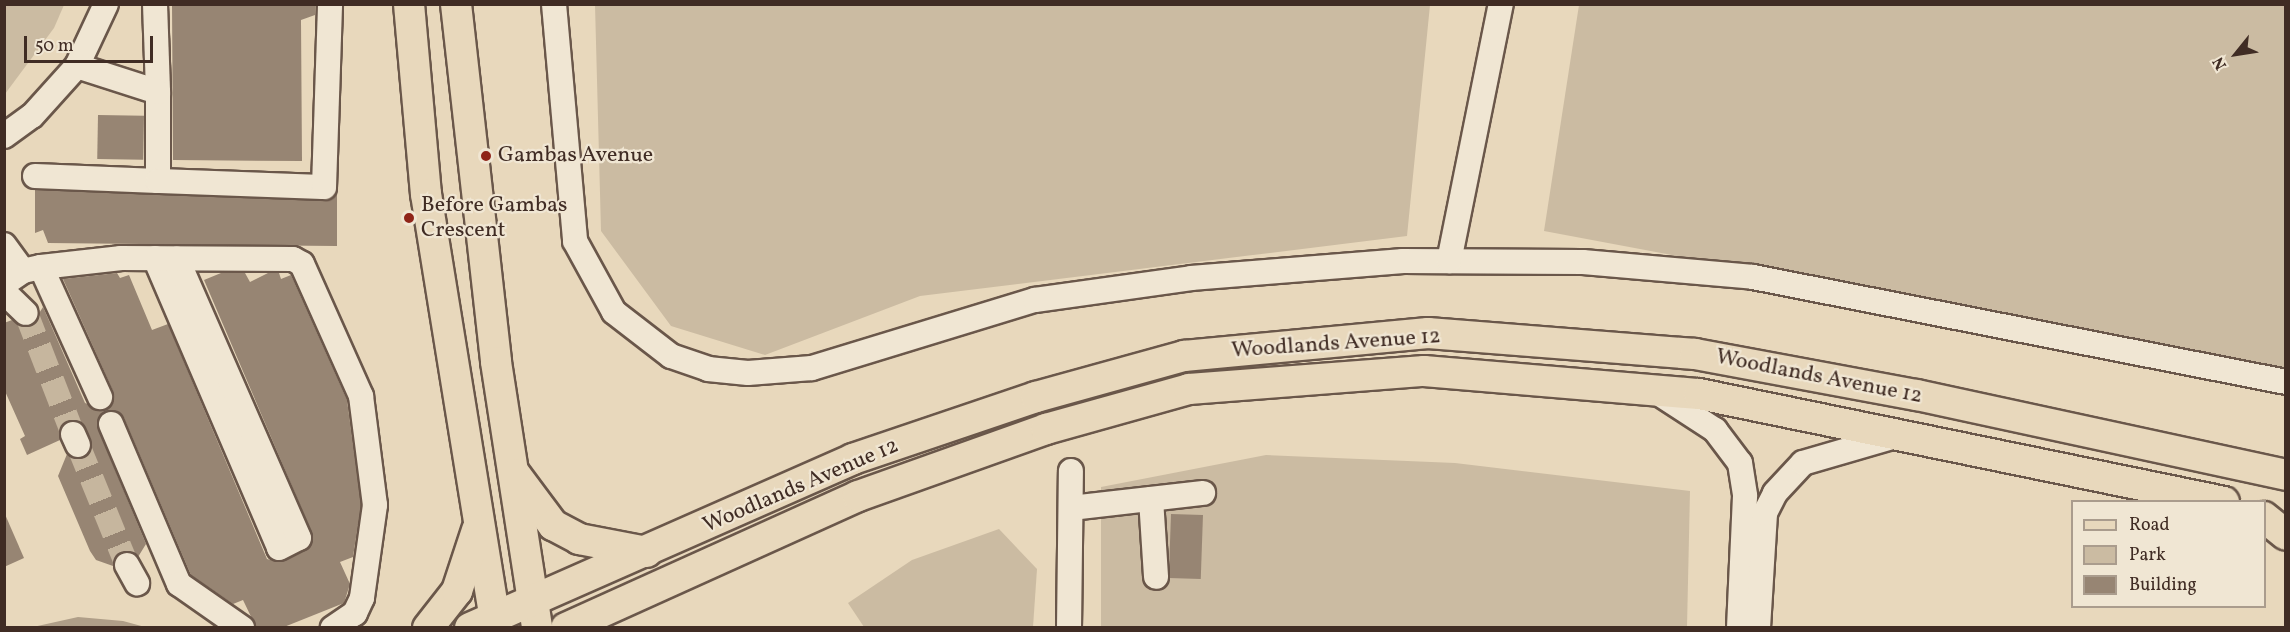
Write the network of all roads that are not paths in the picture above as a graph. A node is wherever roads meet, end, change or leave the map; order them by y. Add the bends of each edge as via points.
1 (106, 4) edge
2 (155, 4) edge
3 (330, 4) edge
4 (409, 4) edge
5 (456, 4) edge
6 (554, 4) edge
7 (1501, 4) edge
8 (77, 66) junction
9 (158, 92) junction
10 (7, 139) edge
11 (35, 176) dead end
12 (158, 180) junction
13 (4, 245) edge
14 (166, 259) junction
15 (1449, 261) junction
16 (23, 274) edge
17 (4, 292) edge
18 (27, 313) tunnel mouth
19 (2286, 382) edge
20 (1655, 391) junction
21 (100, 397) dead end
22 (1927, 398) junction
23 (111, 424) dead end
24 (1899, 435) junction
25 (1956, 444) junction
26 (1071, 471) dead end
27 (513, 472) junction
28 (2286, 475) edge
29 (1203, 493) dead end
30 (1151, 499) junction
31 (2219, 500) edge
32 (1071, 508) junction
33 (2266, 510) edge
34 (2286, 514) edge
35 (2266, 519) edge
36 (480, 521) junction
37 (2286, 535) edge
38 (647, 552) junction
39 (1156, 577) dead end
40 (535, 614) edge
41 (600, 619) edge
42 (487, 624) edge
43 (242, 627) edge
44 (333, 627) edge
45 (428, 627) edge
46 (566, 627) edge
47 (1069, 627) edge
48 (1739, 627) edge
49 (1758, 627) edge

1 - 8 street
2 - 9 street
3 - 12 street via 324,187
4 - 36 main road via 426,194
5 - 27 main road via 473,184
6 - 15 street via 575,240 614,312 671,356 708,369 748,373 812,368 1058,297 1191,278
7 - 15 street
8 - 9 street
8 - 10 street
9 - 12 street
11 - 12 street
13 - 16 street
14 - 14 street via 299,538 279,548
14 - 16 street
14 - 44 street via 293,259 302,264 361,396 375,505 362,598 355,613
15 - 19 street via 1583,262 1753,277
16 - 21 street
17 - 18 street
20 - 24 main road, Woodlands Avenue 12 via 1699,394
20 - 41 main road, Woodlands Avenue 12 via 1424,371 1188,389 1046,429 858,496
20 - 48 street via 1715,430 1740,463 1745,495
22 - 25 main road
22 - 28 main road, Woodlands Avenue 12
22 - 38 main road, Woodlands Avenue 12 via 1695,354 1428,333 1184,356 1036,397 853,459
23 - 43 street via 179,584
24 - 25 main road, Woodlands Avenue 12
24 - 49 street via 1803,463 1775,493 1765,513
25 - 31 main road, Woodlands Avenue 12
26 - 32 street
27 - 38 main road via 554,525 579,539
27 - 40 main road
29 - 30 street
30 - 32 street
30 - 39 street
32 - 47 street
33 - 34 main road
35 - 37 main road
36 - 42 main road
36 - 45 main road via 457,591
38 - 40 main road, Woodlands Avenue 12
40 - 42 main road, Woodlands Avenue 12
41 - 46 main road, Woodlands Avenue 12

